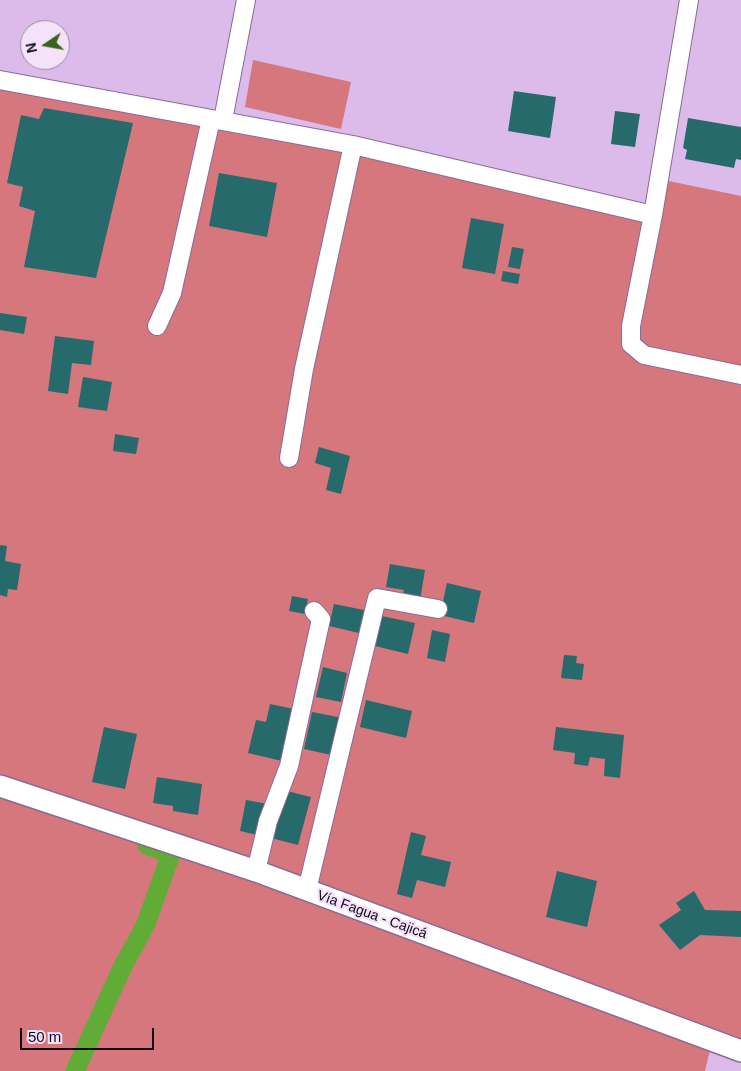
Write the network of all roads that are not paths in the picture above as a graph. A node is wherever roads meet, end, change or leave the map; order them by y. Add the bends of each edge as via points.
1 (246, 0) edge
2 (690, 0) edge
3 (0, 80) edge
4 (217, 120) junction
5 (353, 145) junction
6 (653, 215) junction
7 (157, 326) dead end
8 (741, 375) edge
9 (289, 458) dead end
10 (438, 609) dead end
11 (314, 610) dead end
12 (0, 786) edge
13 (256, 871) junction
14 (307, 890) junction
15 (741, 1050) edge

1 - 4 street
2 - 6 street
3 - 4 street
4 - 5 street
4 - 7 street via 172,293
5 - 6 street
5 - 9 street via 304,369
6 - 8 street via 631,326 631,344 644,355
10 - 14 street via 377,598
11 - 13 street via 321,619 317,646 288,766 268,821
12 - 13 street, Vía Fagua - Cajicá
13 - 14 street, Vía Fagua - Cajicá
14 - 15 street, Vía Fagua - Cajicá

